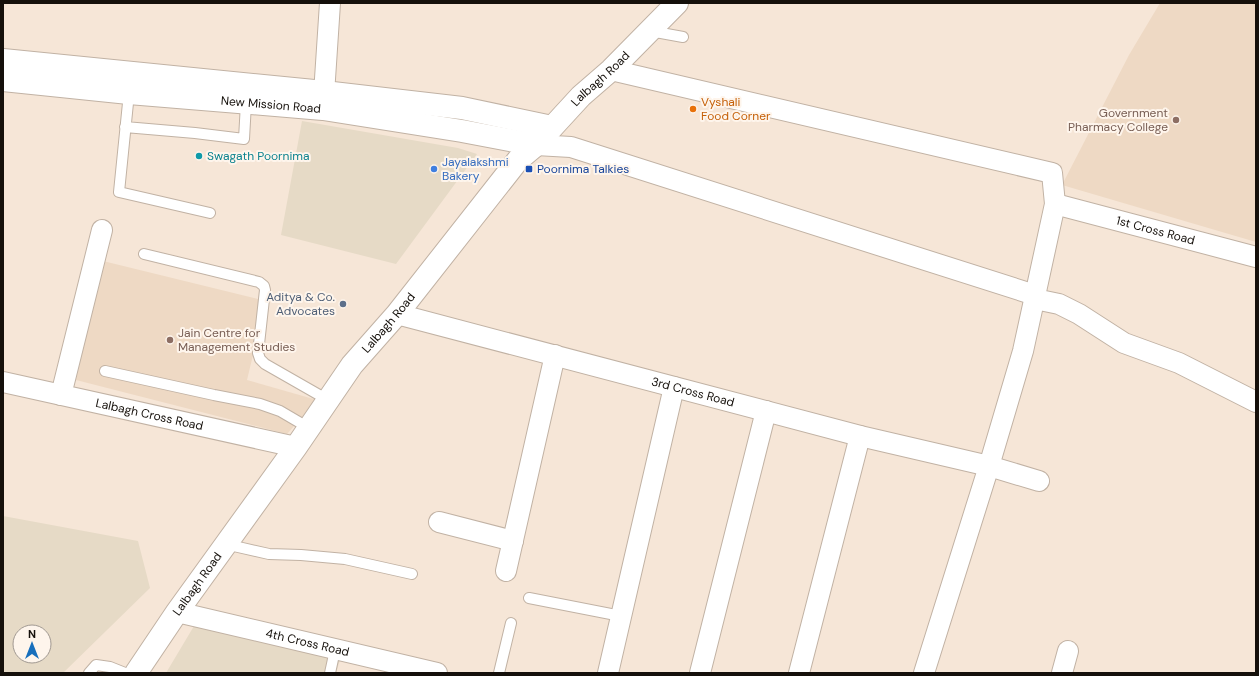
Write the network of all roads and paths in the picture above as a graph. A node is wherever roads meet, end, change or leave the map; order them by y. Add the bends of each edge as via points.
1 (330, 3) edge
2 (677, 3) edge
3 (650, 31) junction
4 (683, 37) dead end
5 (3, 60) edge
6 (611, 70) junction
7 (3, 80) edge
8 (129, 93) junction
9 (323, 101) junction
10 (246, 103) junction
11 (126, 127) junction
12 (552, 127) junction
13 (536, 145) junction
14 (1055, 204) junction
15 (210, 213) dead end
16 (102, 230) dead end
17 (144, 254) dead end
18 (1256, 257) edge
19 (1035, 297) junction
20 (397, 314) junction
21 (555, 356) junction
22 (105, 371) dead end
23 (3, 382) edge
24 (674, 387) junction
25 (62, 395) junction
26 (328, 400) junction
27 (1256, 402) edge
28 (766, 411) junction
29 (309, 428) junction
30 (860, 436) junction
31 (296, 447) junction
32 (989, 466) junction
33 (1039, 481) dead end
34 (439, 522) dead end
35 (513, 540) junction
36 (225, 544) junction
37 (506, 571) dead end
38 (412, 574) dead end
39 (529, 598) dead end
40 (177, 612) junction
41 (621, 616) junction
42 (511, 623) dead end
43 (335, 650) junction
44 (1068, 651) dead end
45 (431, 672) edge
46 (89, 673) edge
47 (124, 673) edge
48 (136, 673) edge
49 (330, 673) edge
50 (499, 673) edge
51 (608, 673) edge
52 (700, 673) edge
53 (799, 673) edge
54 (924, 673) edge
55 (1062, 673) edge

1 - 9 street
2 - 3 main road, Lalbagh Road
3 - 4 lane
3 - 6 main road, Lalbagh Road
5 - 9 main road
6 - 12 main road, Lalbagh Road via 581,96
6 - 14 street via 1052,173
7 - 8 main road, New Mission Road
8 - 10 main road, New Mission Road
8 - 11 lane
9 - 10 main road, New Mission Road
9 - 12 main road via 462,108
9 - 13 main road, New Mission Road
10 - 11 lane via 244,139
11 - 15 lane via 119,192
12 - 13 main road, Lalbagh Road
13 - 19 street via 571,147 995,281
13 - 20 main road, Lalbagh Road via 518,160
14 - 18 street, 1st Cross Road
14 - 19 street
16 - 25 street
17 - 26 lane via 262,284 265,290 258,353 260,359
19 - 27 street via 1059,304 1124,343 1179,363
19 - 32 street via 1023,351
20 - 21 street, 3rd Cross Road
20 - 26 main road, Lalbagh Road via 352,365
21 - 24 street, 3rd Cross Road
21 - 35 street
22 - 29 lane via 260,404 280,411
23 - 25 street, Lalbagh Cross Road
24 - 28 street, 3rd Cross Road
24 - 41 street
25 - 31 street, Lalbagh Cross Road
26 - 29 main road, Lalbagh Road
28 - 30 street, 3rd Cross Road
28 - 52 street
29 - 31 main road, Lalbagh Road
30 - 32 street, 3rd Cross Road
30 - 53 street
31 - 36 main road, Lalbagh Road
32 - 33 street, 3rd Cross Road
32 - 54 street
34 - 35 street
35 - 37 street
36 - 38 lane via 269,554 344,559
36 - 40 main road, Lalbagh Road
39 - 41 lane
40 - 43 street, 4th Cross Road
40 - 48 main road, Lalbagh Road
41 - 51 street
42 - 50 lane
43 - 45 street, 4th Cross Road
43 - 49 lane
44 - 55 street
46 - 47 lane via 96,665

